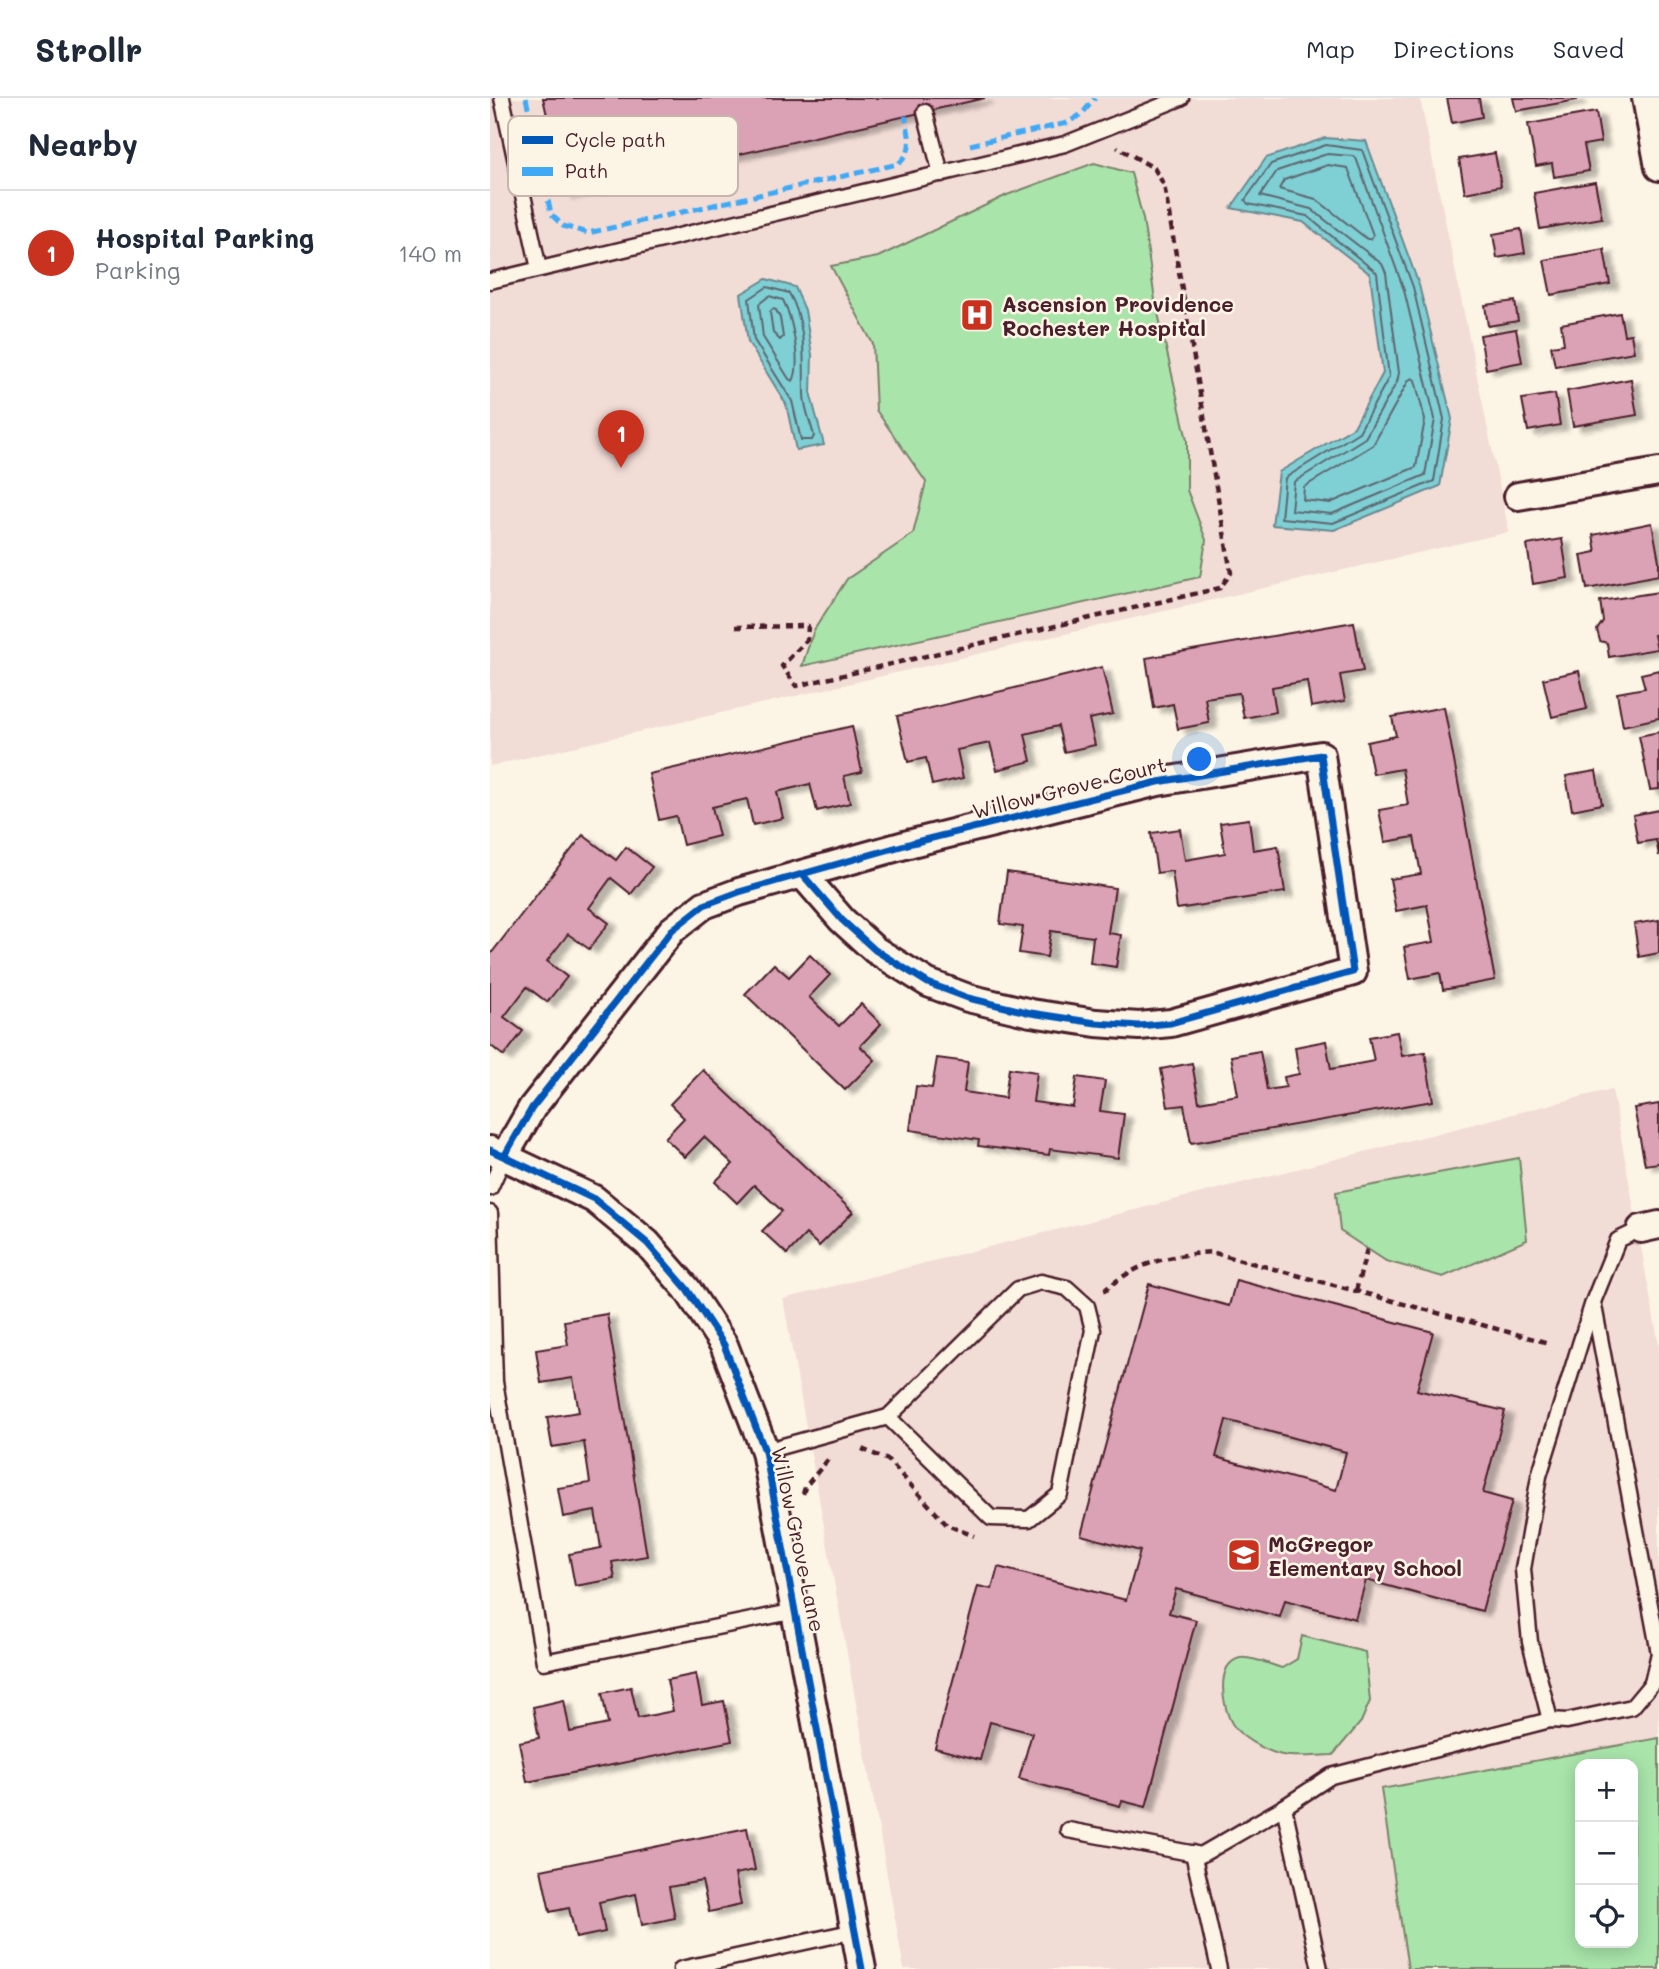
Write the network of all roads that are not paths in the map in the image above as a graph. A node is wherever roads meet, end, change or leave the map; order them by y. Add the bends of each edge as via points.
1 (502, 98) edge
2 (1181, 98) edge
3 (1646, 98) edge
4 (1144, 105) edge
5 (925, 112) dead end
6 (508, 126) edge
7 (1659, 167) edge
8 (941, 174) junction
9 (523, 196) edge
10 (539, 269) junction
11 (490, 281) edge
12 (1659, 472) edge
13 (1518, 496) dead end
14 (802, 874) junction
15 (498, 1153) edge
16 (490, 1188) edge
17 (490, 1213) edge
18 (1650, 1227) edge
19 (1593, 1301) junction
20 (888, 1417) junction
21 (765, 1451) junction
22 (796, 1611) junction
23 (1659, 1653) edge
24 (1550, 1720) junction
25 (1284, 1807) junction
26 (1068, 1830) dead end
27 (1193, 1853) junction
28 (855, 1931) junction
29 (681, 1969) edge
30 (862, 1969) edge
31 (1219, 1969) edge
32 (1320, 1969) edge

1 - 6 lane
2 - 4 lane
3 - 7 street
4 - 8 lane via 1066,144
5 - 8 lane
8 - 10 lane
9 - 10 lane
10 - 11 lane
12 - 13 street
14 - 14 street, Willow Grove Court via 1158,782 1321,755 1353,972 1171,1023 1096,1023 1031,1013 928,983 876,950
14 - 15 street, Willow Grove Court via 704,905 672,930
15 - 16 lane
15 - 21 street, Willow Grove Lane via 594,1199 655,1252 687,1289 724,1345
17 - 22 lane via 495,1382 544,1662
18 - 19 lane via 1618,1240
19 - 23 lane
19 - 24 lane via 1539,1476 1523,1569 1530,1642
20 - 20 lane via 1018,1289 1041,1282 1068,1288 1087,1306 1093,1331 1060,1494 1029,1519 991,1518
20 - 21 lane
21 - 22 street, Willow Grove Lane
22 - 28 street, Willow Grove Lane
23 - 24 lane via 1652,1683 1632,1707 1567,1721
24 - 25 lane via 1331,1776
25 - 27 lane via 1201,1854
25 - 32 lane
26 - 27 lane
27 - 31 lane
28 - 29 lane
28 - 30 street, Willow Grove Lane

